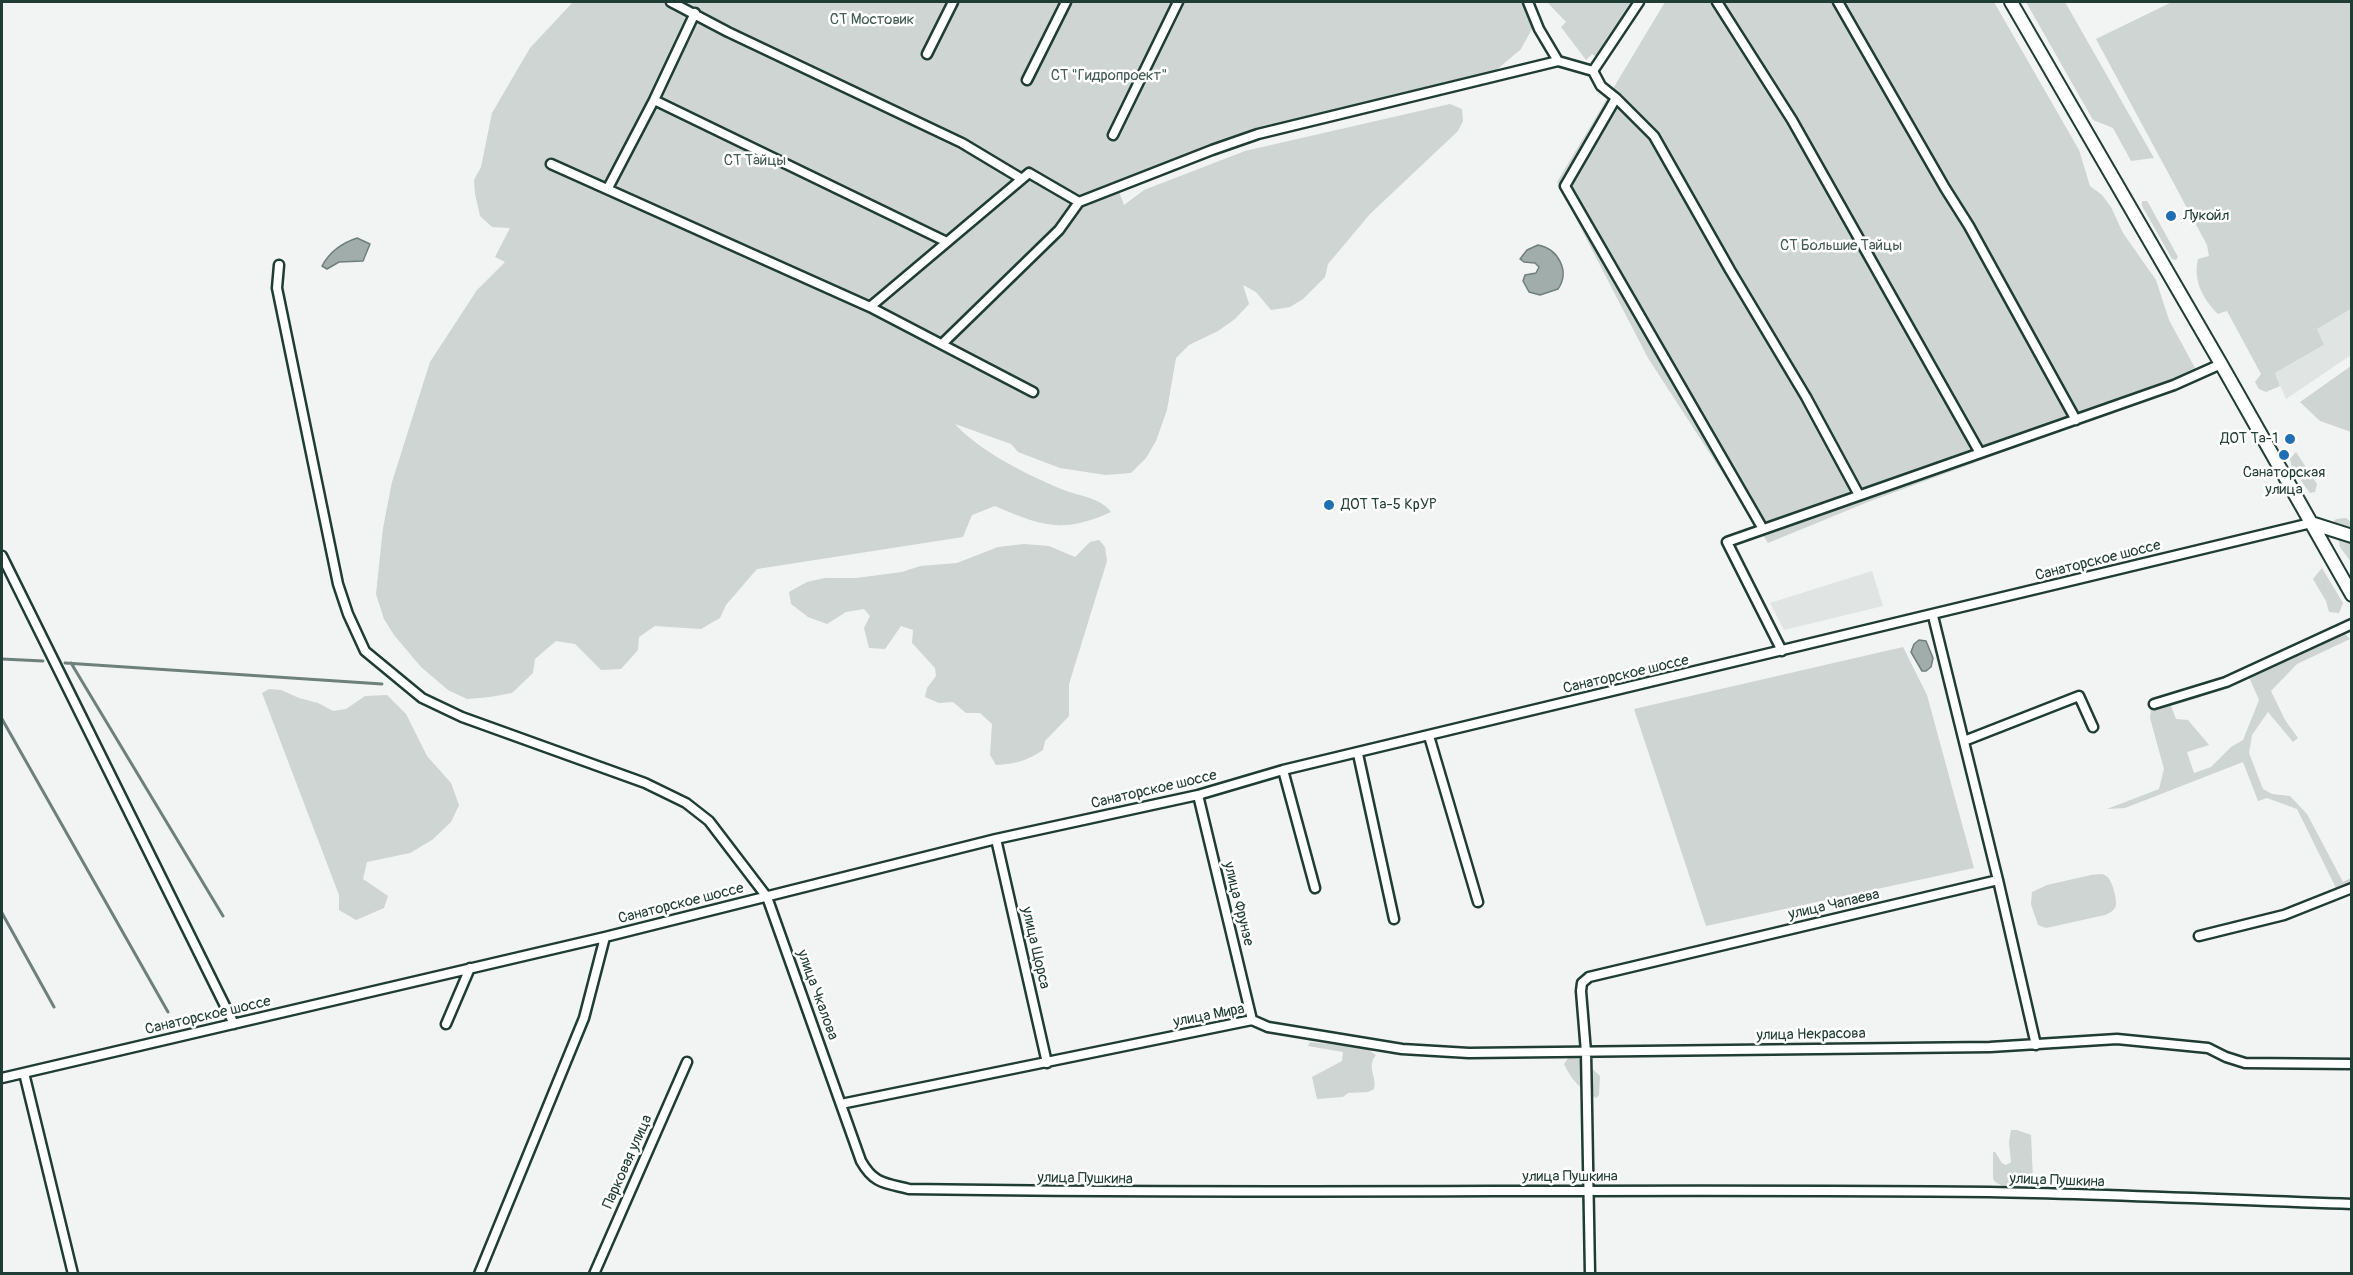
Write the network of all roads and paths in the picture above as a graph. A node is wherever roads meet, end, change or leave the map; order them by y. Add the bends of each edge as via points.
1 (671, 2) edge
2 (953, 2) edge
3 (1066, 2) edge
4 (1178, 2) edge
5 (1528, 2) edge
6 (1639, 2) edge
7 (1717, 2) edge
8 (1838, 2) edge
9 (2011, 2) edge
10 (695, 13) junction
11 (927, 54) dead end
12 (1558, 61) junction
13 (1593, 71) junction
14 (1027, 80) dead end
15 (1616, 98) junction
16 (654, 100) junction
17 (1113, 135) dead end
18 (551, 164) dead end
19 (1022, 179) junction
20 (608, 188) junction
21 (1079, 202) junction
22 (947, 242) junction
23 (279, 265) dead end
24 (870, 308) junction
25 (942, 345) junction
26 (2222, 364) junction
27 (1033, 392) dead end
28 (2076, 420) junction
29 (1980, 453) junction
30 (1859, 495) junction
31 (2311, 523) junction
32 (1763, 529) junction
33 (2352, 536) edge
34 (2, 556) edge
35 (2352, 595) edge
36 (1933, 616) junction
37 (2352, 624) edge
38 (1782, 651) junction
39 (2154, 704) dead end
40 (2092, 727) dead end
41 (1429, 736) junction
42 (1964, 741) junction
43 (1358, 754) junction
44 (1283, 770) junction
45 (1198, 795) junction
46 (996, 839) junction
47 (1998, 880) junction
48 (1315, 888) dead end
49 (2352, 888) edge
50 (767, 897) junction
51 (1478, 902) dead end
52 (1394, 919) dead end
53 (2199, 936) dead end
54 (605, 937) junction
55 (470, 968) junction
56 (1252, 1020) junction
57 (234, 1023) junction
58 (446, 1024) dead end
59 (2036, 1045) junction
60 (1586, 1052) junction
61 (687, 1062) dead end
62 (1047, 1063) junction
63 (2352, 1064) edge
64 (24, 1073) junction
65 (2, 1078) edge
66 (841, 1104) junction
67 (1589, 1190) junction
68 (2352, 1204) edge
69 (73, 1274) edge
70 (479, 1274) edge
71 (594, 1274) edge
72 (1590, 1274) edge

1 - 10 street
2 - 11 street
3 - 14 street
4 - 17 street
5 - 12 street
6 - 13 street
7 - 29 street via 1803,139
8 - 28 street via 1969,226
9 - 26 main road
10 - 16 street
10 - 19 street via 962,143
12 - 13 street
12 - 21 street via 1258,134
13 - 15 street via 1601,86
15 - 30 street via 1654,136
15 - 32 street via 1565,186
16 - 20 street
16 - 22 street
18 - 20 street
19 - 21 street via 1029,173
19 - 22 street
20 - 24 street
21 - 25 street via 1059,230
22 - 24 street
23 - 50 street, улица Чкалова via 277,288 338,584 365,651 422,698 462,717 645,783 686,803 709,821
24 - 25 street
25 - 27 street
26 - 28 street
26 - 31 main road
28 - 29 street
29 - 30 street
30 - 32 street
31 - 33 main road
31 - 35 main road
31 - 36 street, Санаторское шоссе
32 - 38 street via 1727,542
34 - 57 street
36 - 38 street, Санаторское шоссе
36 - 42 street
37 - 39 street via 2226,682
38 - 41 street, Санаторское шоссе
40 - 42 street via 2079,696
41 - 43 street, Санаторское шоссе
41 - 51 street
42 - 47 street
43 - 44 street, Санаторское шоссе
43 - 52 street
44 - 45 street, Санаторское шоссе
44 - 48 street
45 - 46 street, Санаторское шоссе
45 - 56 street, улица Фрунзе
46 - 50 street, Санаторское шоссе
46 - 62 street, улица Щорса
47 - 59 street
47 - 60 street, улица Чапаева via 1588,977 1581,983
49 - 53 street via 2284,915
50 - 54 street, Санаторское шоссе
50 - 66 street, улица Чкалова
54 - 55 street, Санаторское шоссе
54 - 70 street via 584,1018
55 - 57 street, Санаторское шоссе
55 - 58 street
56 - 60 street, улица Мира via 1268,1027 1402,1049
56 - 62 street, улица Мира
57 - 64 street, Санаторское шоссе
59 - 60 street, улица Некрасова
59 - 63 street, улица Некрасова via 2117,1039 2208,1048 2245,1063
60 - 67 street
61 - 71 street, Парковая улица
62 - 66 street, улица Мира
64 - 65 street, Санаторское шоссе
64 - 69 street
66 - 67 street, улица Пушкина via 870,1176 909,1190
67 - 68 street, улица Пушкина via 1992,1192
67 - 72 street

